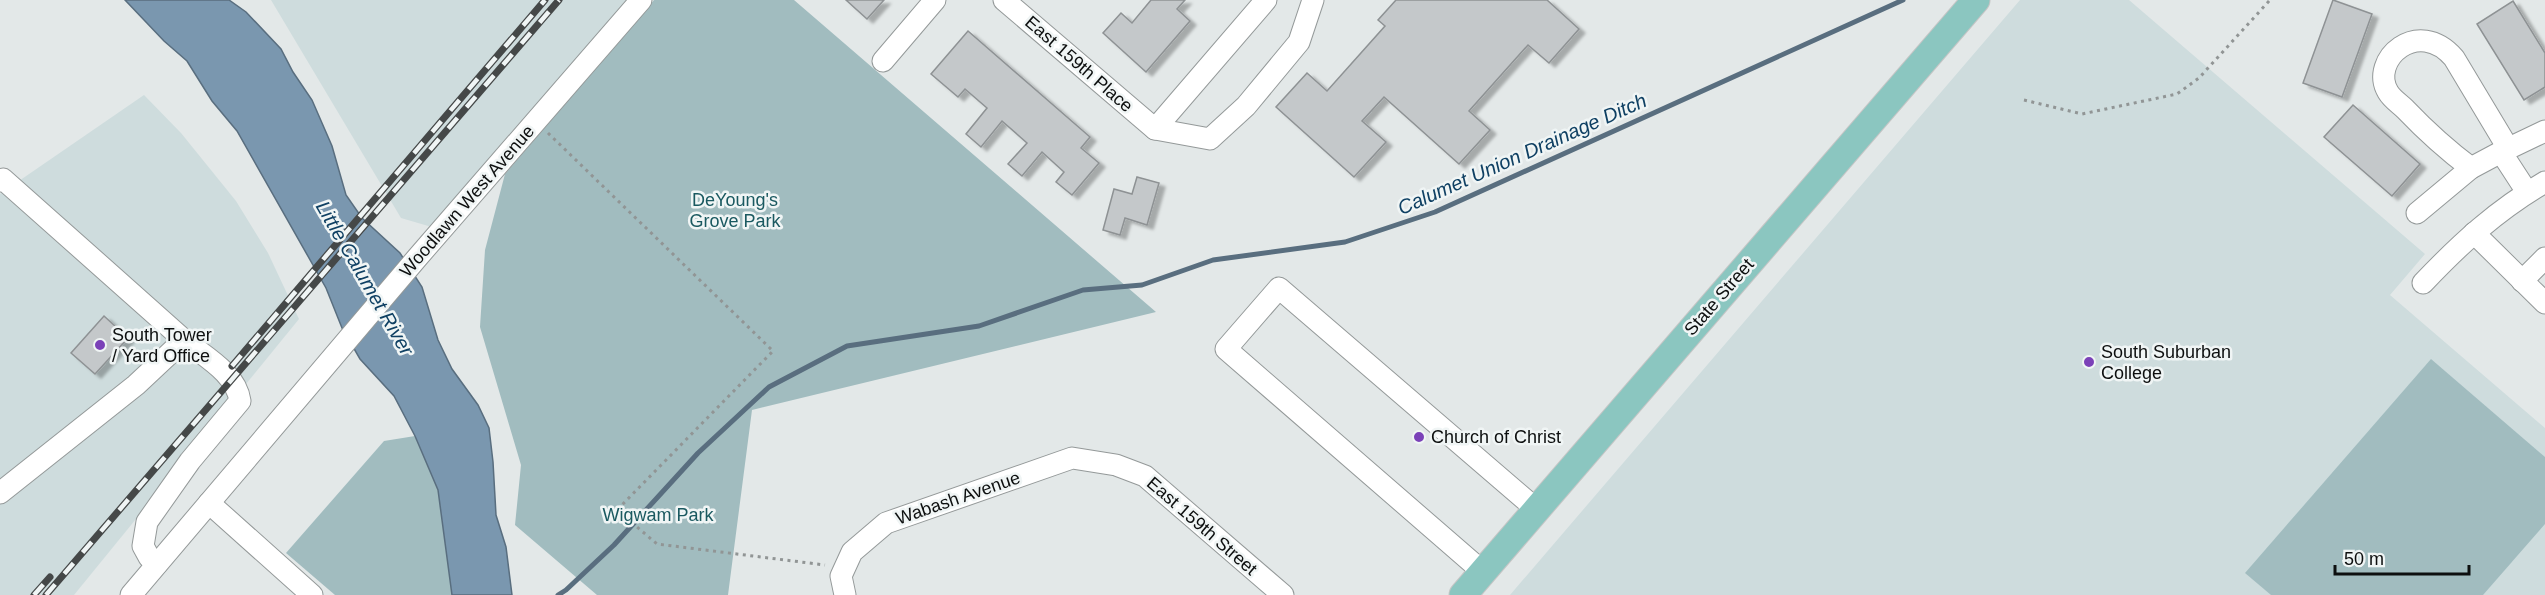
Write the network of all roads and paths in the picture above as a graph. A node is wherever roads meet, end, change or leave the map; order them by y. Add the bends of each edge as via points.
1 (641, 0) edge
2 (935, 0) edge
3 (1004, 0) edge
4 (1266, 0) edge
5 (1313, 0) edge
6 (2270, 0) edge
7 (1969, 8) edge
8 (883, 61) dead end
9 (2024, 100) dead end
10 (536, 121) junction
11 (1155, 129) junction
12 (2545, 131) edge
13 (2505, 150) junction
14 (2471, 168) junction
15 (0, 181) edge
16 (2536, 187) edge
17 (2417, 213) dead end
18 (2474, 233) junction
19 (2545, 258) edge
20 (2522, 281) junction
21 (2423, 283) dead end
22 (2545, 303) edge
23 (184, 340) junction
24 (1116, 465) joint
25 (0, 493) edge
26 (209, 503) junction
27 (1536, 509) junction
28 (157, 564) junction
29 (845, 567) junction
30 (1483, 572) junction
31 (131, 595) edge
32 (312, 595) edge
33 (845, 595) edge
34 (1283, 595) edge
35 (1463, 595) edge

1 - 10 street, Woodlawn West Avenue
2 - 8 street
3 - 11 street, East 159th Place
4 - 11 street
5 - 11 street via 1299,42 1246,106 1210,140
6 - 9 path via 2199,78 2177,94 2082,114
7 - 27 main road, State Street
10 - 26 street, Woodlawn West Avenue
10 - 29 path via 773,351 617,510 657,544
12 - 13 street
13 - 14 street
13 - 14 street via 2446,48 2423,40 2400,47 2386,68 2388,92 2432,137
13 - 16 street
14 - 17 street
15 - 23 street via 3,179
16 - 18 street via 2511,201
18 - 20 street
18 - 21 street
19 - 20 street
20 - 22 street
23 - 25 street via 136,385
23 - 28 street via 231,380 238,388 240,401 190,461 147,522 143,546
24 - 29 street, Wabash Avenue via 1072,458 886,524 852,552
24 - 34 street, East 159th Street via 1145,476
26 - 28 street, Woodlawn West Avenue
26 - 32 street
27 - 30 main road, State Street
27 - 30 street via 1279,288 1226,349
28 - 31 street, Woodlawn West Avenue
29 - 33 street via 841,576
30 - 35 main road, State Street

